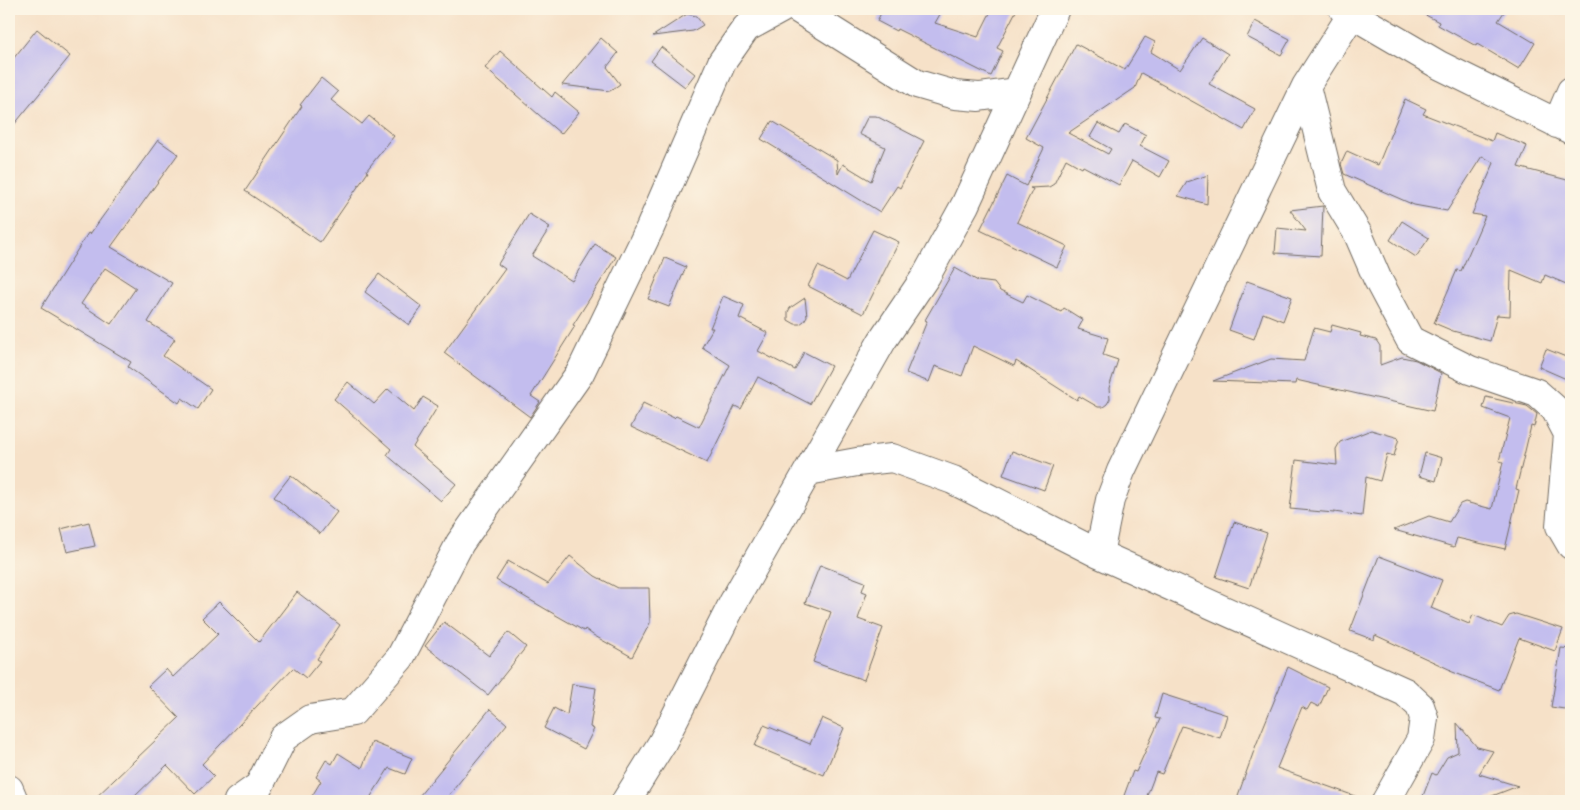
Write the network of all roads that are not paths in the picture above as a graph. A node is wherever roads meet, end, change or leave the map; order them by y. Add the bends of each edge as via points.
1 (781, 9) edge
2 (798, 9) edge
3 (1055, 9) edge
4 (1347, 11) edge
5 (1306, 86) junction
6 (1571, 91) edge
7 (1016, 92) junction
8 (1564, 126) edge
9 (808, 471) junction
10 (1571, 545) edge
11 (1099, 554) junction
12 (9, 789) edge
13 (14, 801) edge
14 (238, 801) edge
15 (626, 801) edge
16 (1386, 801) edge

1 - 14 street via 746,28 722,62 650,228 580,372 460,543 400,658 353,712 310,719 283,738 259,786
2 - 7 street via 917,84 955,95
3 - 7 street
4 - 5 street
4 - 8 street via 1438,65
5 - 10 street via 1332,191 1358,234 1410,340 1470,370 1537,394 1556,409 1568,434 1560,526
5 - 11 street via 1121,471 1110,500
6 - 8 street
7 - 9 street via 965,205 926,276 882,341
9 - 11 street via 892,458 953,480
9 - 15 street via 733,603 662,743
11 - 16 street via 1405,692 1420,706 1424,718 1421,739
12 - 13 street

